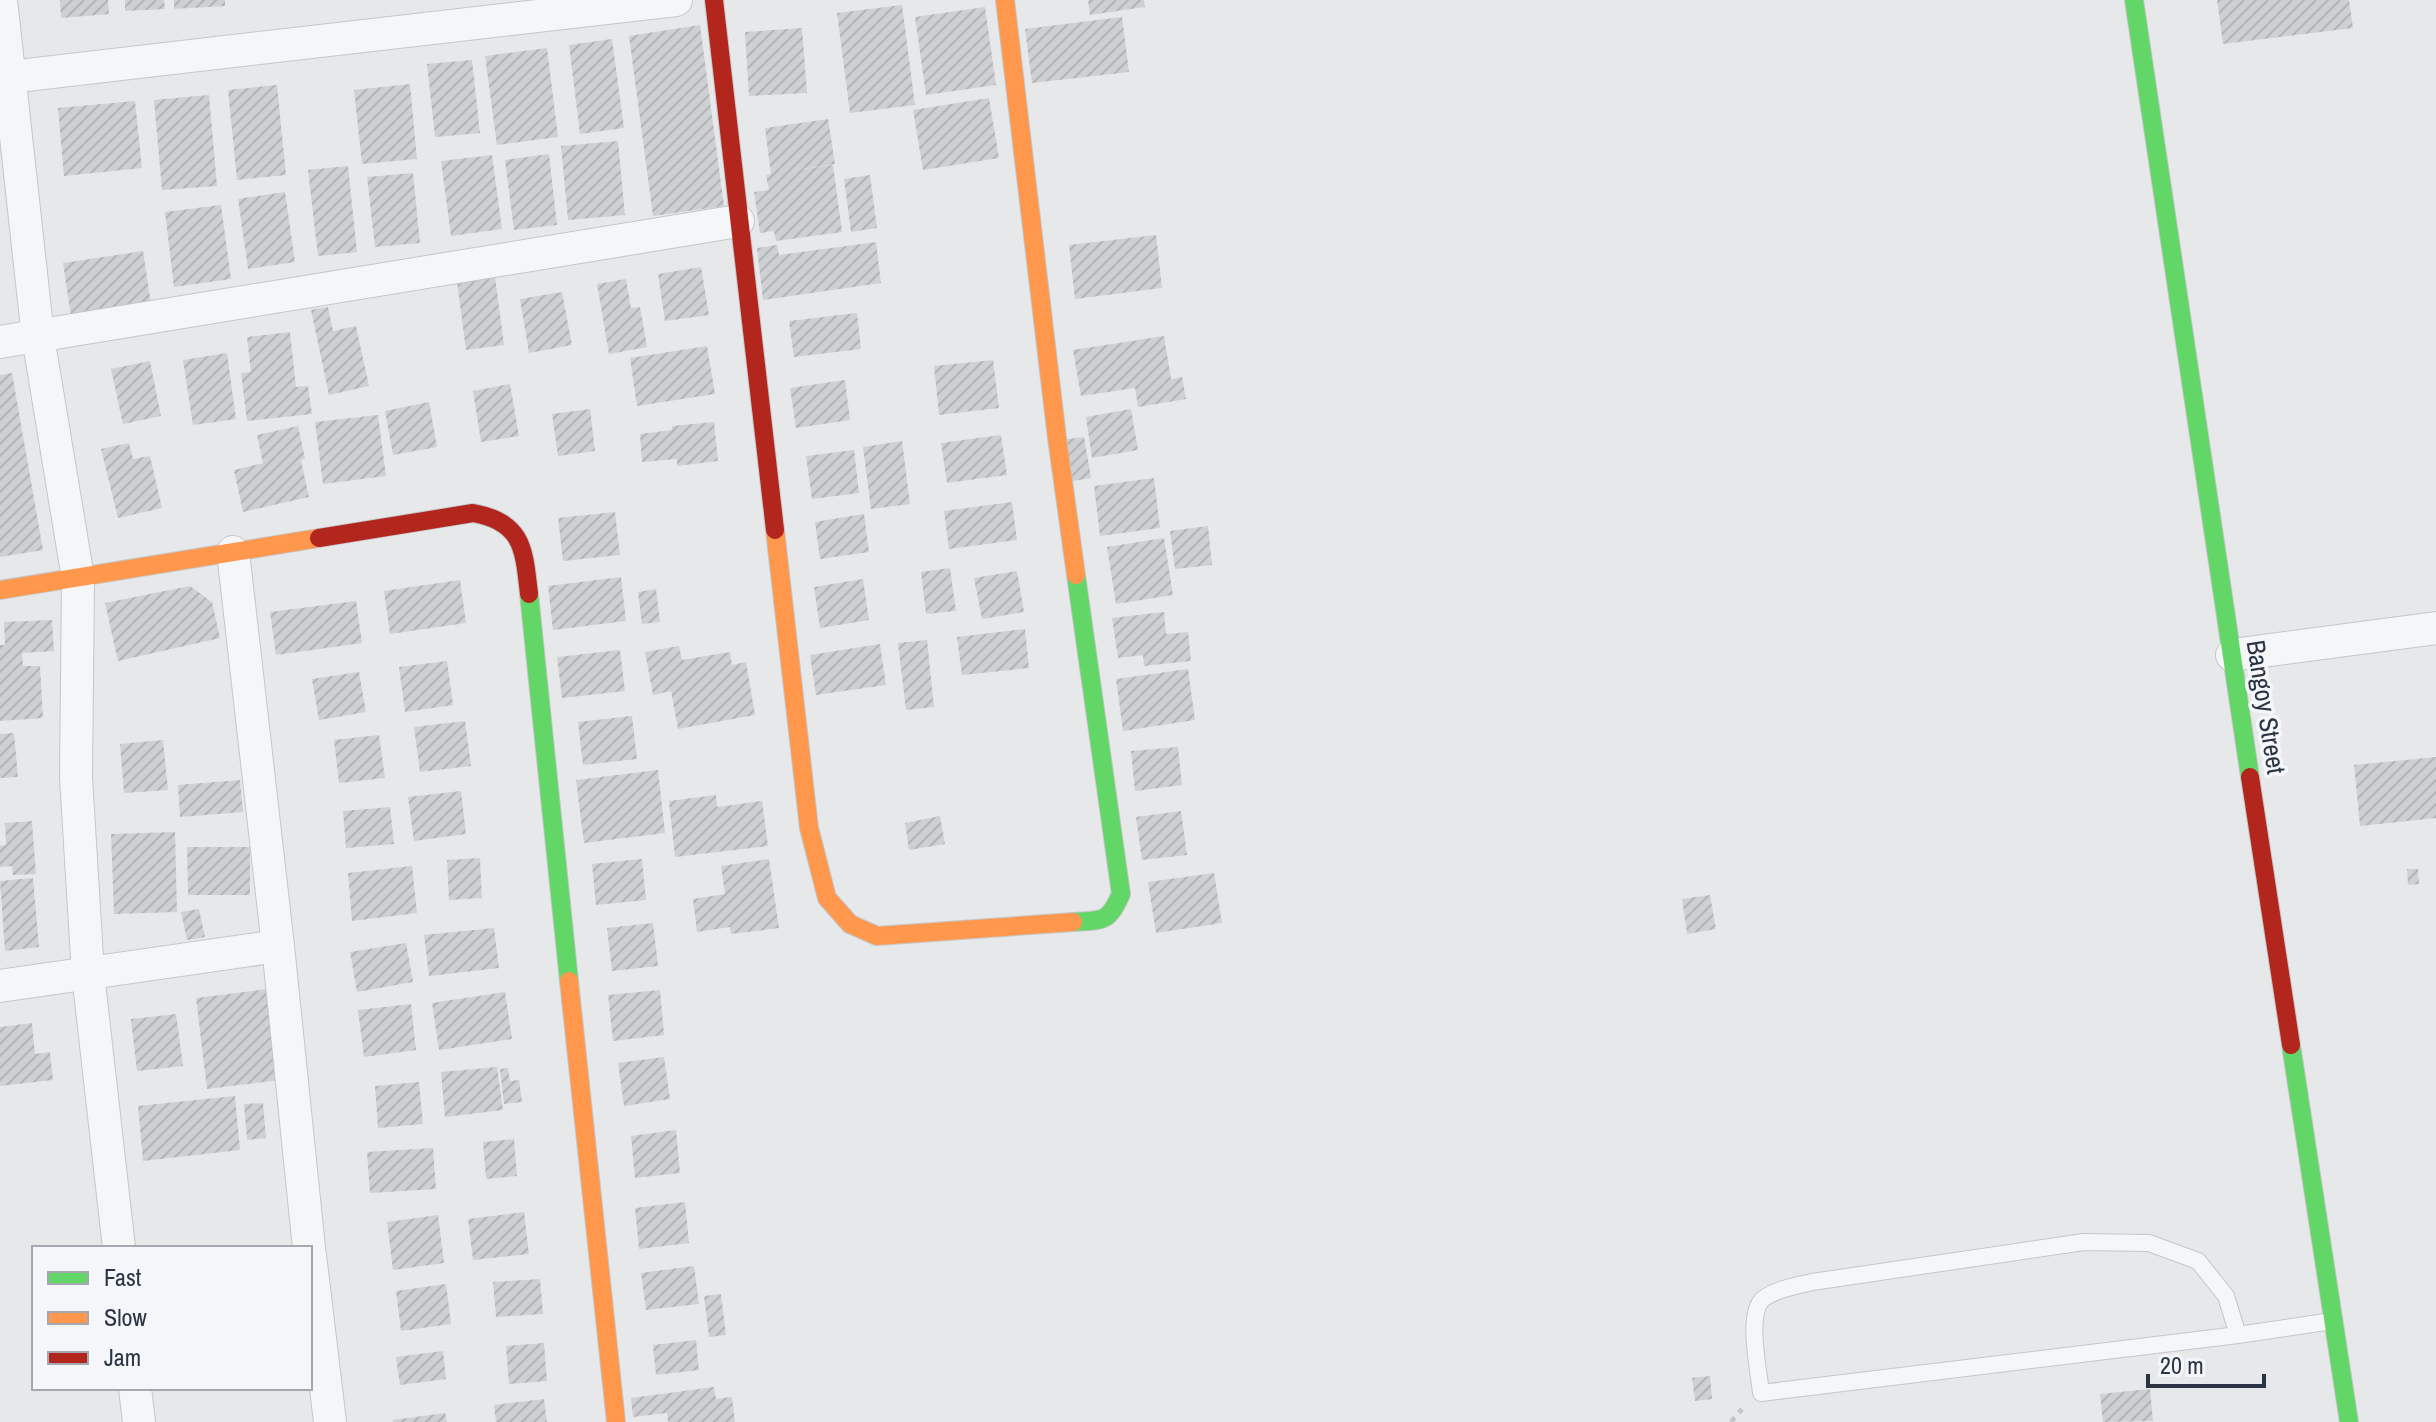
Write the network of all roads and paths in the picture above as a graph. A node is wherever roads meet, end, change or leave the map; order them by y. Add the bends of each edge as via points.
1 (1, 0) edge
2 (676, 0) edge
3 (714, 0) edge
4 (1005, 0) edge
5 (2134, 0) edge
6 (5, 78) edge
7 (738, 221) junction
8 (38, 337) junction
9 (0, 342) edge
10 (233, 552) junction
11 (78, 578) junction
12 (0, 590) edge
13 (2436, 628) edge
14 (2232, 655) junction
15 (278, 946) junction
16 (88, 974) junction
17 (0, 986) edge
18 (119, 1246) edge
19 (309, 1246) edge
20 (312, 1272) edge
21 (2332, 1321) junction
22 (2238, 1335) junction
23 (135, 1390) edge
24 (139, 1422) edge
25 (330, 1422) edge
26 (616, 1422) edge
27 (2349, 1422) edge

1 - 6 street
2 - 6 street
3 - 7 street
4 - 7 street via 1055,423 1121,894 1112,914 1100,920 877,936 850,924 827,898 809,828
5 - 14 street, Bangoy Street
6 - 8 street
7 - 8 street
8 - 9 street
8 - 11 street
10 - 11 street
10 - 15 street
10 - 26 street via 473,513 501,521 516,533 524,551
11 - 12 street
11 - 16 street via 76,778
13 - 14 street
14 - 21 street, Bangoy Street
15 - 16 street
15 - 19 street
16 - 17 street
16 - 18 street
20 - 25 street
21 - 22 lane
21 - 27 street, Bangoy Street
22 - 22 lane via 2226,1296 2198,1261 2149,1243 2084,1242 1812,1282 1761,1301 1753,1319 1761,1393
23 - 24 street

